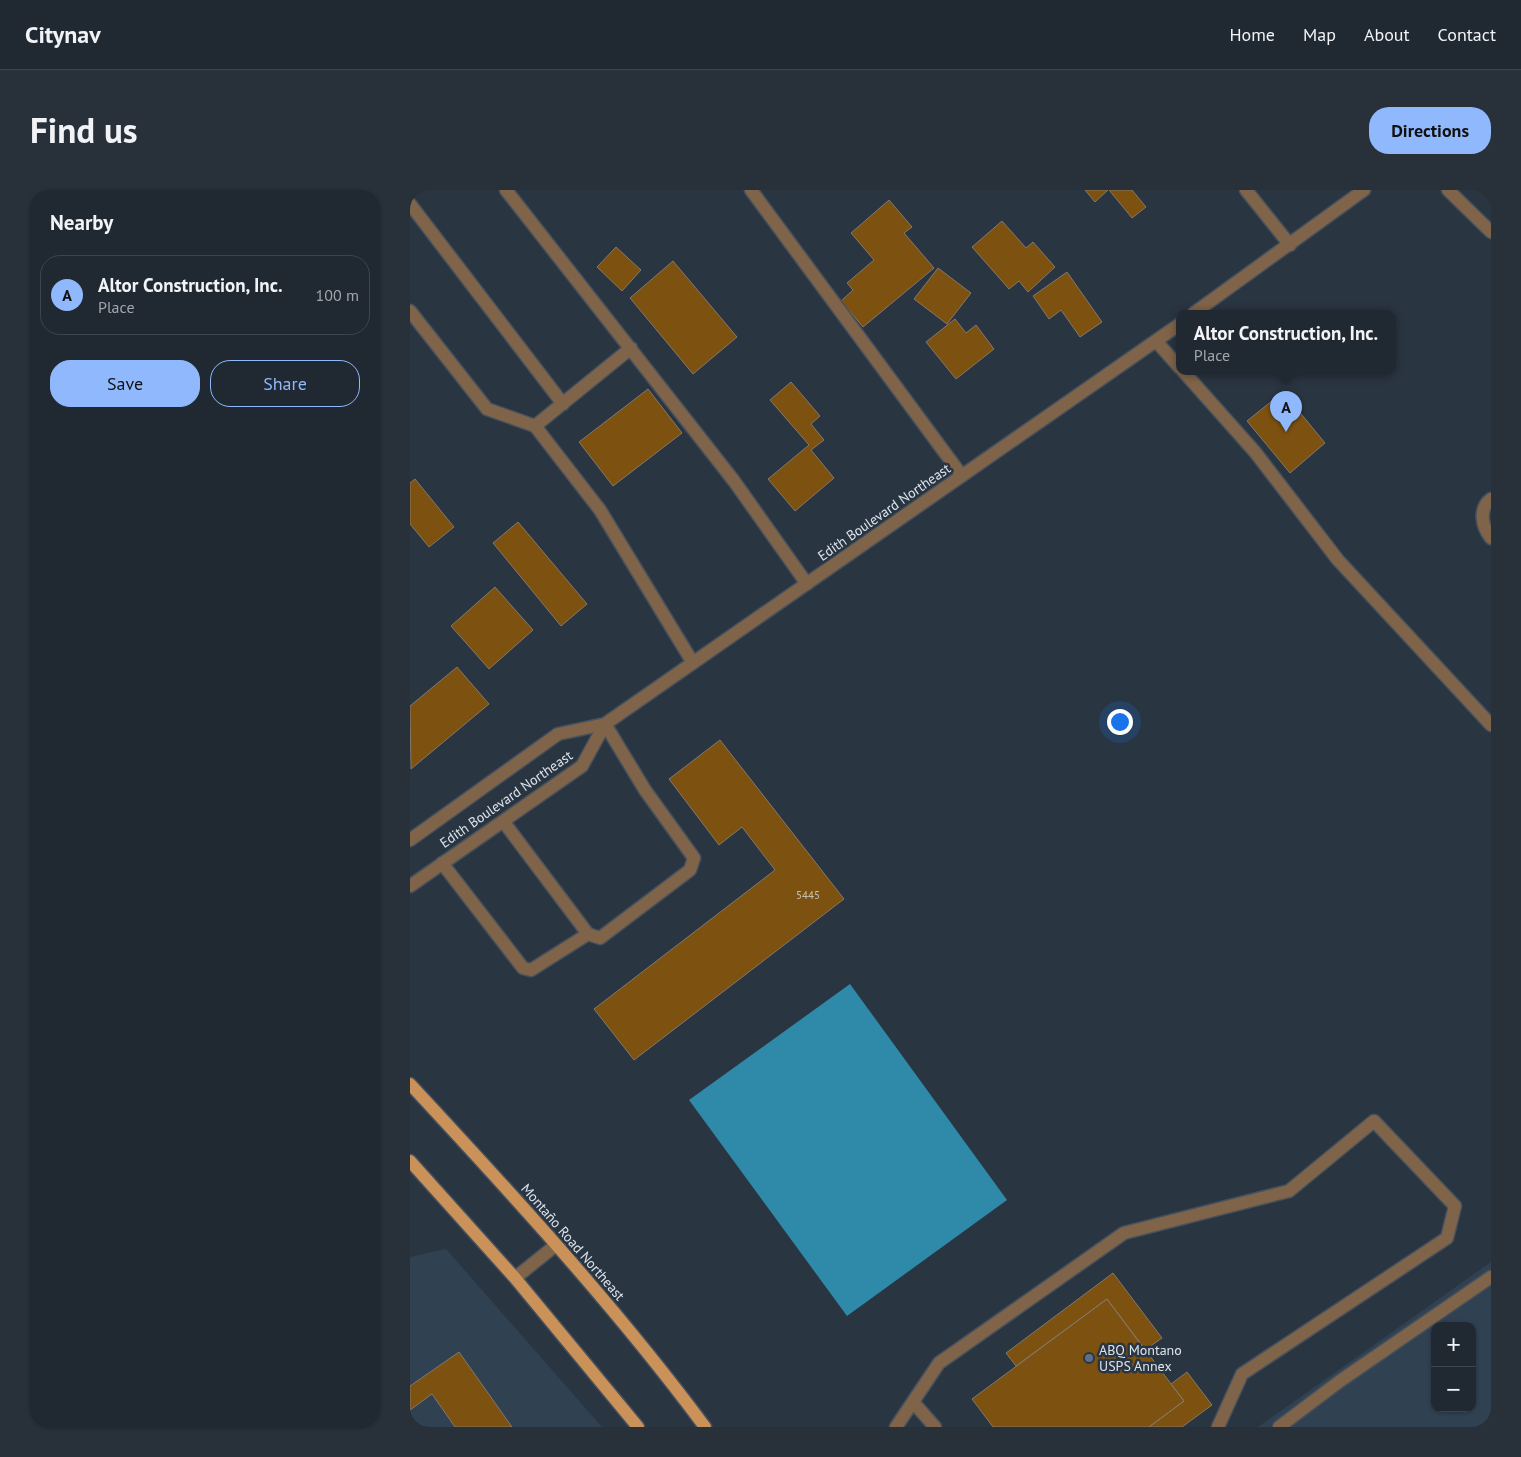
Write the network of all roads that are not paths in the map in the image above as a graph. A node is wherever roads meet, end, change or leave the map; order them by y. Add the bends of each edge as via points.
1 (506, 190) edge
2 (750, 190) edge
3 (1246, 190) edge
4 (1364, 190) edge
5 (1448, 190) edge
6 (410, 204) edge
7 (1491, 232) edge
8 (1290, 244) junction
9 (1198, 310) edge
10 (410, 312) edge
11 (1176, 327) edge
12 (1156, 341) junction
13 (631, 348) junction
14 (1176, 364) edge
15 (1187, 375) edge
16 (563, 404) junction
17 (535, 426) junction
18 (962, 476) junction
19 (1491, 499) edge
20 (1491, 538) edge
21 (807, 584) junction
22 (694, 663) junction
23 (605, 724) junction
24 (1491, 725) edge
25 (503, 821) junction
26 (410, 840) edge
27 (442, 863) junction
28 (410, 886) edge
29 (588, 934) junction
30 (410, 1084) edge
31 (410, 1161) edge
32 (556, 1245) junction
33 (1491, 1277) edge
34 (515, 1278) junction
35 (913, 1402) junction
36 (638, 1427) edge
37 (706, 1427) edge
38 (896, 1427) edge
39 (935, 1427) edge
40 (1218, 1427) edge
41 (1279, 1427) edge

1 - 13 street
2 - 18 street
3 - 8 street
4 - 8 street
5 - 7 street
6 - 16 street
8 - 9 street
10 - 17 street via 487,409
11 - 12 street, Edith Boulevard Northeast
12 - 14 street
12 - 18 street, Edith Boulevard Northeast
13 - 16 street
13 - 21 street via 738,486
15 - 24 street via 1255,452 1338,560
16 - 17 street
17 - 22 street via 600,510
18 - 21 street, Edith Boulevard Northeast
19 - 20 street via 1482,518
21 - 22 street, Edith Boulevard Northeast
22 - 23 street, Edith Boulevard Northeast
23 - 25 street, Edith Boulevard Northeast via 582,766
23 - 26 street, Edith Boulevard Northeast via 558,734
23 - 29 street via 645,790 694,858 690,870 600,938
25 - 27 street, Edith Boulevard Northeast
25 - 29 street
27 - 28 street, Edith Boulevard Northeast
27 - 29 street via 524,968 531,970
30 - 32 main road, Montaño Road Northeast
31 - 34 main road
32 - 34 street
32 - 37 main road, Montaño Road Northeast
33 - 41 street
34 - 36 main road
35 - 38 street
35 - 39 street
35 - 40 street via 939,1364 1124,1232 1289,1191 1374,1120 1455,1206 1447,1238 1242,1374

